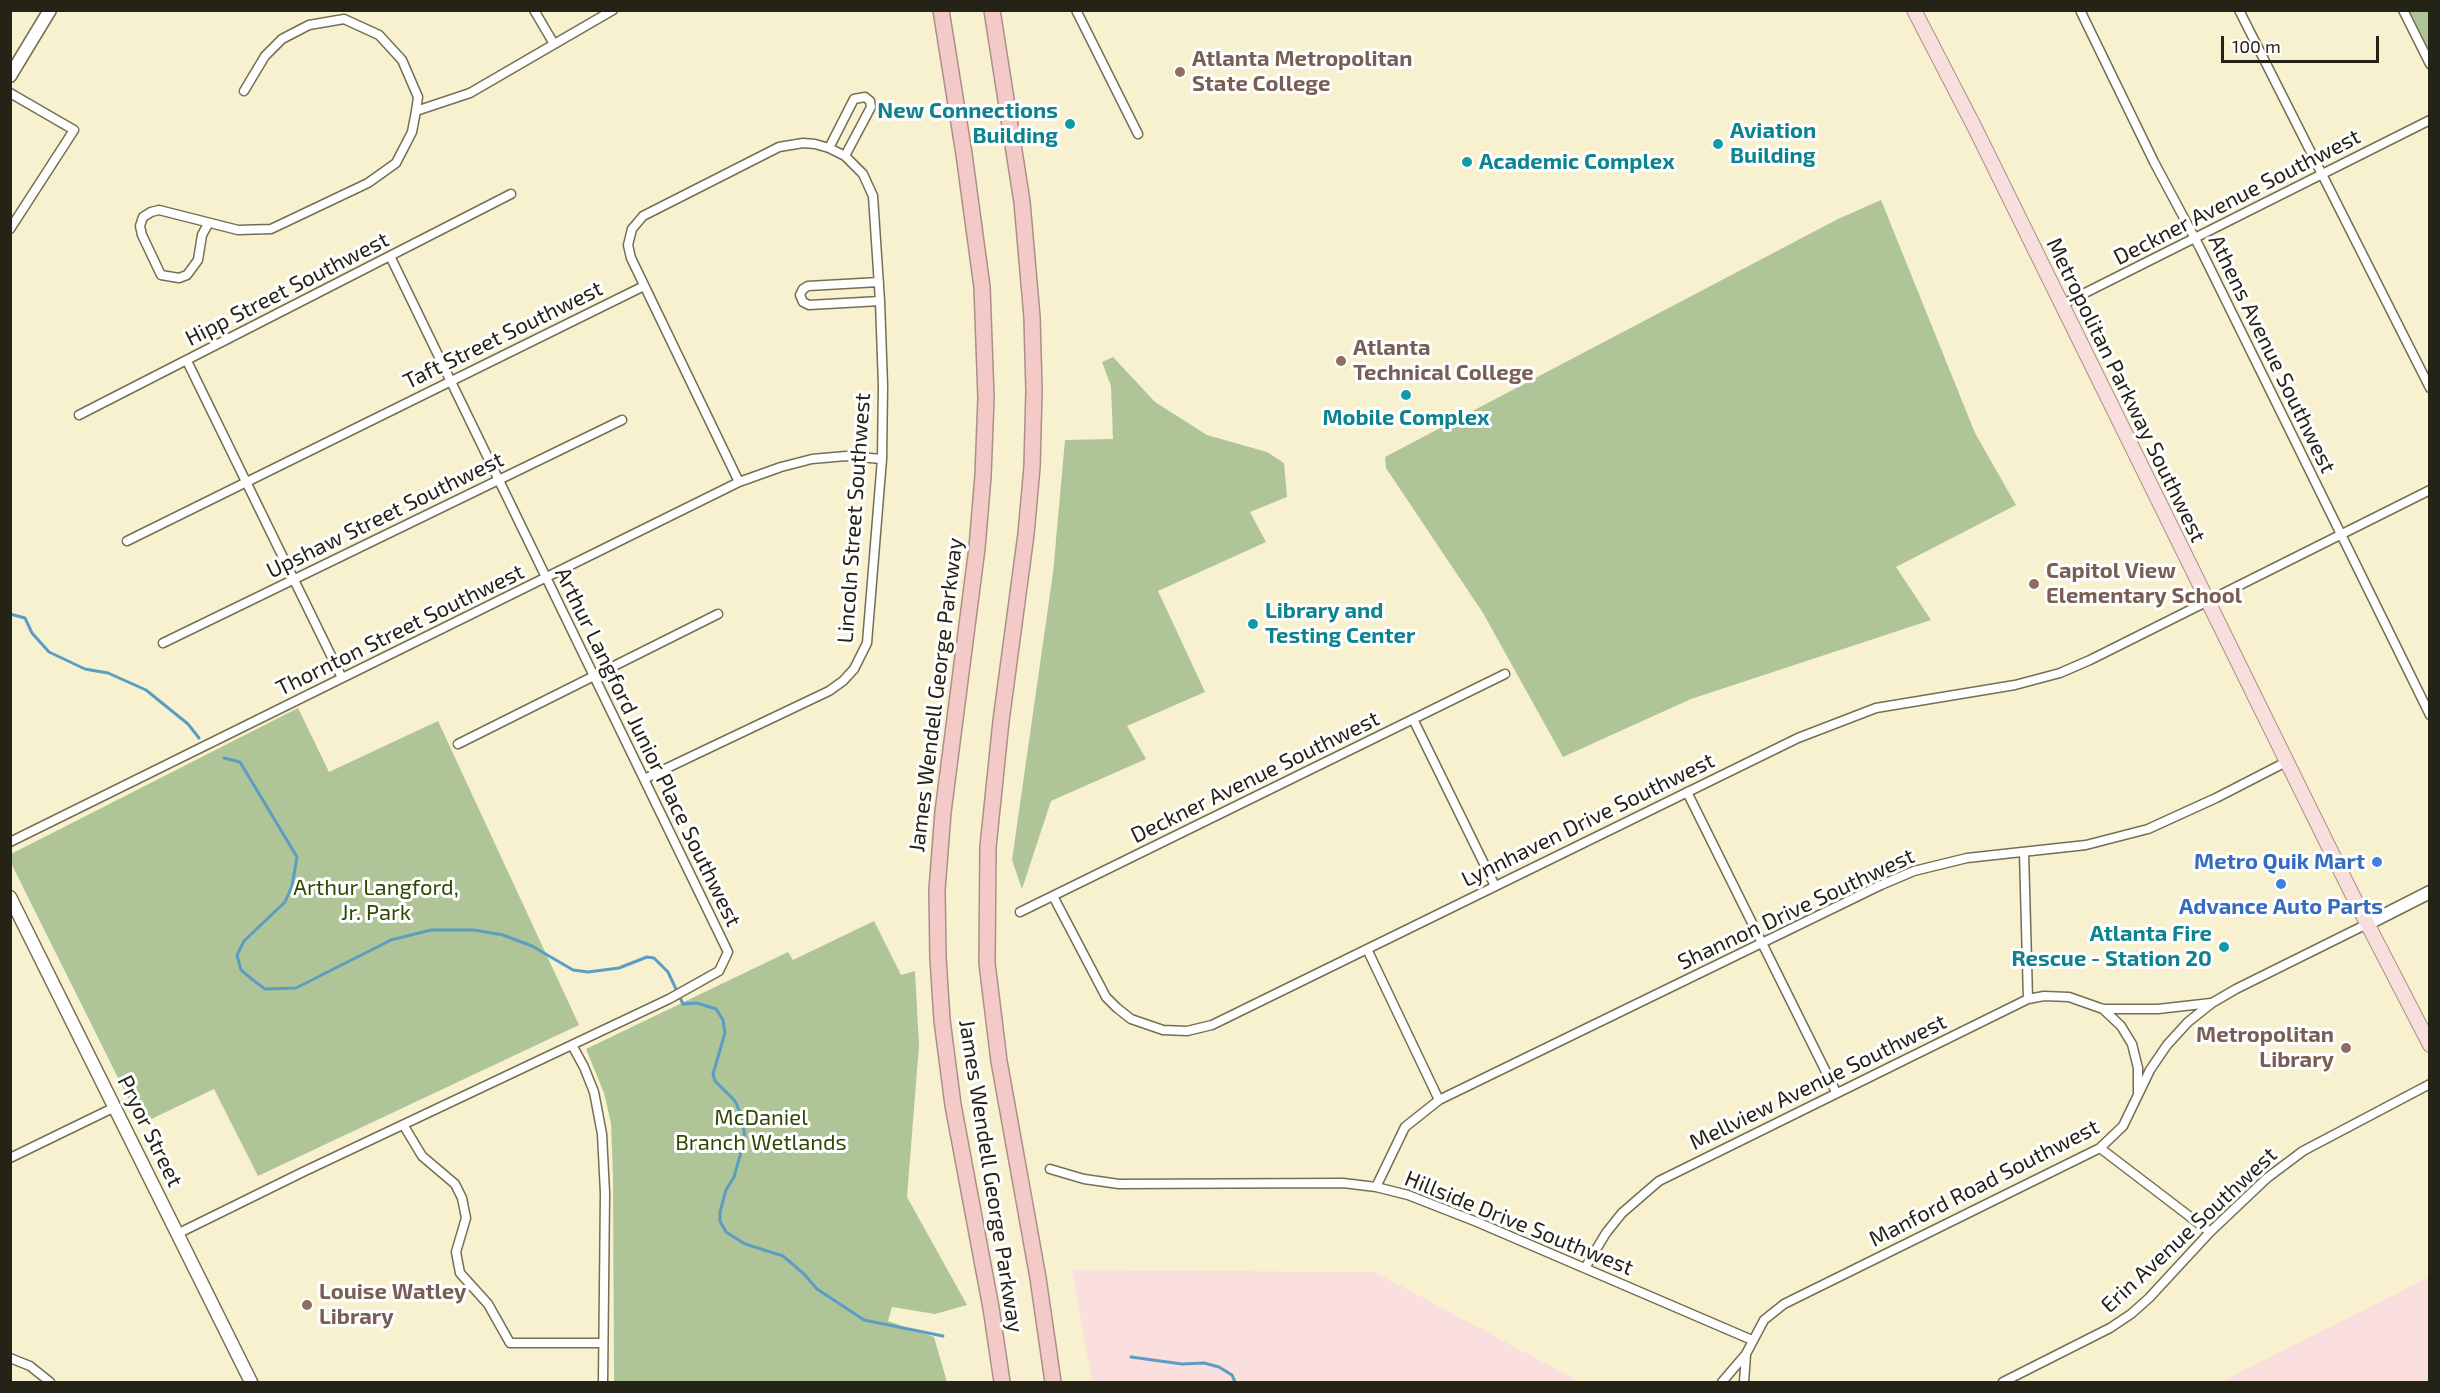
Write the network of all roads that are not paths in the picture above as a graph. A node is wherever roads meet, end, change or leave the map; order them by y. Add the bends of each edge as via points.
1 (50, 10) edge
2 (534, 10) edge
3 (613, 10) edge
4 (941, 10) edge
5 (992, 10) edge
6 (1076, 10) edge
7 (1914, 10) edge
8 (2080, 10) edge
9 (2239, 10) edge
10 (2403, 10) edge
11 (554, 44) junction
12 (2430, 63) edge
13 (10, 76) edge
14 (244, 91) dead end
15 (10, 93) edge
16 (416, 111) junction
17 (2430, 120) edge
18 (1137, 134) dead end
19 (830, 148) junction
20 (845, 156) junction
21 (2323, 174) junction
22 (511, 194) dead end
23 (208, 224) junction
24 (10, 229) edge
25 (2195, 238) junction
26 (390, 256) junction
27 (879, 282) junction
28 (644, 286) junction
29 (880, 301) junction
30 (2061, 305) junction
31 (187, 361) junction
32 (450, 381) junction
33 (2430, 388) edge
34 (79, 415) dead end
35 (622, 420) dead end
36 (882, 459) junction
37 (498, 480) junction
38 (246, 481) junction
39 (739, 482) junction
40 (2430, 490) edge
41 (2341, 534) junction
42 (127, 541) dead end
43 (546, 579) junction
44 (294, 580) junction
45 (2207, 601) junction
46 (718, 614) dead end
47 (163, 644) dead end
48 (1505, 674) dead end
49 (342, 678) junction
50 (594, 678) junction
51 (2430, 715) edge
52 (1413, 719) junction
53 (458, 744) dead end
54 (2286, 762) junction
55 (644, 779) junction
56 (1687, 792) junction
57 (10, 842) edge
58 (2024, 852) junction
59 (1495, 886) junction
60 (2430, 892) edge
61 (1053, 896) junction
62 (10, 897) edge
63 (1020, 912) dead end
64 (15, 916) edge
65 (2367, 924) junction
66 (1761, 942) junction
67 (1367, 949) junction
68 (2028, 999) junction
69 (2212, 1003) junction
70 (2103, 1009) junction
71 (572, 1045) junction
72 (2430, 1045) edge
73 (2430, 1084) edge
74 (1836, 1092) junction
75 (2138, 1095) junction
76 (1440, 1100) junction
77 (115, 1107) junction
78 (404, 1125) junction
79 (2100, 1149) junction
80 (10, 1158) edge
81 (1050, 1169) dead end
82 (1376, 1186) junction
83 (2210, 1232) junction
84 (177, 1234) junction
85 (1585, 1268) junction
86 (1752, 1340) junction
87 (603, 1343) junction
88 (1746, 1354) junction
89 (10, 1358) edge
90 (50, 1383) edge
91 (251, 1383) edge
92 (603, 1383) edge
93 (1002, 1383) edge
94 (1053, 1383) edge
95 (1722, 1383) edge
96 (1744, 1383) edge
97 (2003, 1383) edge

1 - 13 main road
2 - 11 street
3 - 11 street
4 - 93 highway, James Wendell George Parkway via 980,276 986,398 977,548 943,812 937,890 938,958 953,1105
5 - 94 highway, James Wendell George Parkway via 1022,202 1031,289 1034,391 1026,534 988,848 987,963 1002,1082
6 - 18 street
7 - 30 main road, Metropolitan Parkway Southwest
8 - 25 street, Athens Avenue Southwest
9 - 21 street
10 - 12 street
11 - 16 street via 470,93
14 - 16 street via 265,56 282,39 309,25 344,19 379,35 402,60 418,97
15 - 24 street via 74,130
16 - 23 street via 412,132 396,163 368,183 271,229 238,230
17 - 21 street, Deckner Avenue Southwest
19 - 20 street, Lincoln Street Southwest
19 - 20 street via 854,99 865,97 870,107
19 - 28 street via 803,143 779,147 643,216 632,229 628,245
20 - 27 street, Lincoln Street Southwest via 863,174 873,196
21 - 25 street, Deckner Avenue Southwest
21 - 33 street
22 - 26 street, Hipp Street Southwest
23 - 23 street via 159,210 143,217 142,235 161,275 187,275 198,260
25 - 30 street, Deckner Avenue Southwest
25 - 41 street, Athens Avenue Southwest
26 - 31 street, Hipp Street Southwest
26 - 32 street, Arthur Langford Junior Place Southwest
27 - 29 street, Lincoln Street Southwest
27 - 29 street via 808,286 800,295 809,305
28 - 32 street, Taft Street Southwest
28 - 39 street
29 - 36 street, Lincoln Street Southwest
30 - 45 main road, Metropolitan Parkway Southwest
31 - 34 street, Hipp Street Southwest
31 - 38 street
32 - 37 street, Arthur Langford Junior Place Southwest
32 - 38 street, Taft Street Southwest
35 - 37 street, Upshaw Street Southwest
36 - 39 street, Thornton Street Southwest via 812,459
36 - 55 street, Lincoln Street Southwest via 867,643 855,669 829,691
37 - 43 street, Arthur Langford Junior Place Southwest
37 - 44 street, Upshaw Street Southwest
38 - 42 street, Taft Street Southwest
38 - 44 street
39 - 43 street, Thornton Street Southwest
40 - 41 street, Lynnhaven Drive Southwest
41 - 45 street, Lynnhaven Drive Southwest
41 - 51 street, Athens Avenue Southwest
43 - 49 street, Thornton Street Southwest
43 - 50 street, Arthur Langford Junior Place Southwest
44 - 47 street, Upshaw Street Southwest
44 - 49 street
45 - 54 main road, Metropolitan Parkway Southwest
45 - 56 street, Lynnhaven Drive Southwest via 2060,673 2016,685 1863,712 1798,738
46 - 50 street
48 - 52 street, Deckner Avenue Southwest
49 - 57 street, Thornton Street Southwest
50 - 53 street
50 - 55 street, Arthur Langford Junior Place Southwest
52 - 59 street
52 - 61 street, Deckner Avenue Southwest
54 - 58 street, Shannon Drive Southwest via 2148,830 2086,845
54 - 65 main road, Metropolitan Parkway Southwest
55 - 71 street, Arthur Langford Junior Place Southwest via 728,952 719,971
56 - 59 street, Lynnhaven Drive Southwest
56 - 66 street
58 - 66 street, Shannon Drive Southwest via 1967,858 1914,871
58 - 68 street
59 - 67 street, Lynnhaven Drive Southwest
60 - 65 main road
61 - 63 street, Deckner Avenue Southwest
61 - 67 street, Lynnhaven Drive Southwest via 1106,997 1131,1019 1163,1030 1187,1031 1212,1025
62 - 64 main road, Pryor Street
64 - 77 main road, Pryor Street
65 - 69 street, Manford Road Southwest
65 - 72 main road, Metropolitan Parkway Southwest
66 - 74 street
66 - 76 street, Shannon Drive Southwest
67 - 76 street
68 - 70 street, Mellview Avenue Southwest via 2069,997
68 - 74 street, Mellview Avenue Southwest
69 - 70 street, Mellview Avenue Southwest via 2158,1009
69 - 75 street, Manford Road Southwest via 2167,1045
70 - 75 street, Mellview Avenue Southwest via 2121,1026 2132,1044 2138,1068
71 - 78 street, Arthur Langford Junior Place Southwest
71 - 87 street via 594,1092 602,1134
73 - 83 street, Erin Avenue Southwest via 2303,1151 2267,1178
74 - 85 street, Mellview Avenue Southwest via 1659,1181 1622,1213
75 - 79 street, Manford Road Southwest via 2123,1126
76 - 82 street, Shannon Drive Southwest via 1405,1127
77 - 80 street
77 - 84 main road, Pryor Street
78 - 84 street, Arthur Langford Junior Place Southwest
78 - 87 street via 422,1156 455,1184 462,1198 466,1218 456,1252 460,1273 488,1305 510,1343
79 - 83 street
79 - 86 street, Manford Road Southwest via 1784,1304 1764,1320
81 - 82 street, Hillside Drive Southwest via 1119,1184
82 - 85 street, Hillside Drive Southwest via 1418,1199
83 - 97 street, Erin Avenue Southwest via 2131,1314
84 - 91 main road, Pryor Street
85 - 86 street, Hillside Drive Southwest
86 - 88 street, Manford Road Southwest
87 - 92 street
88 - 95 street, Manford Road Southwest
88 - 96 street
89 - 90 street via 30,1366

